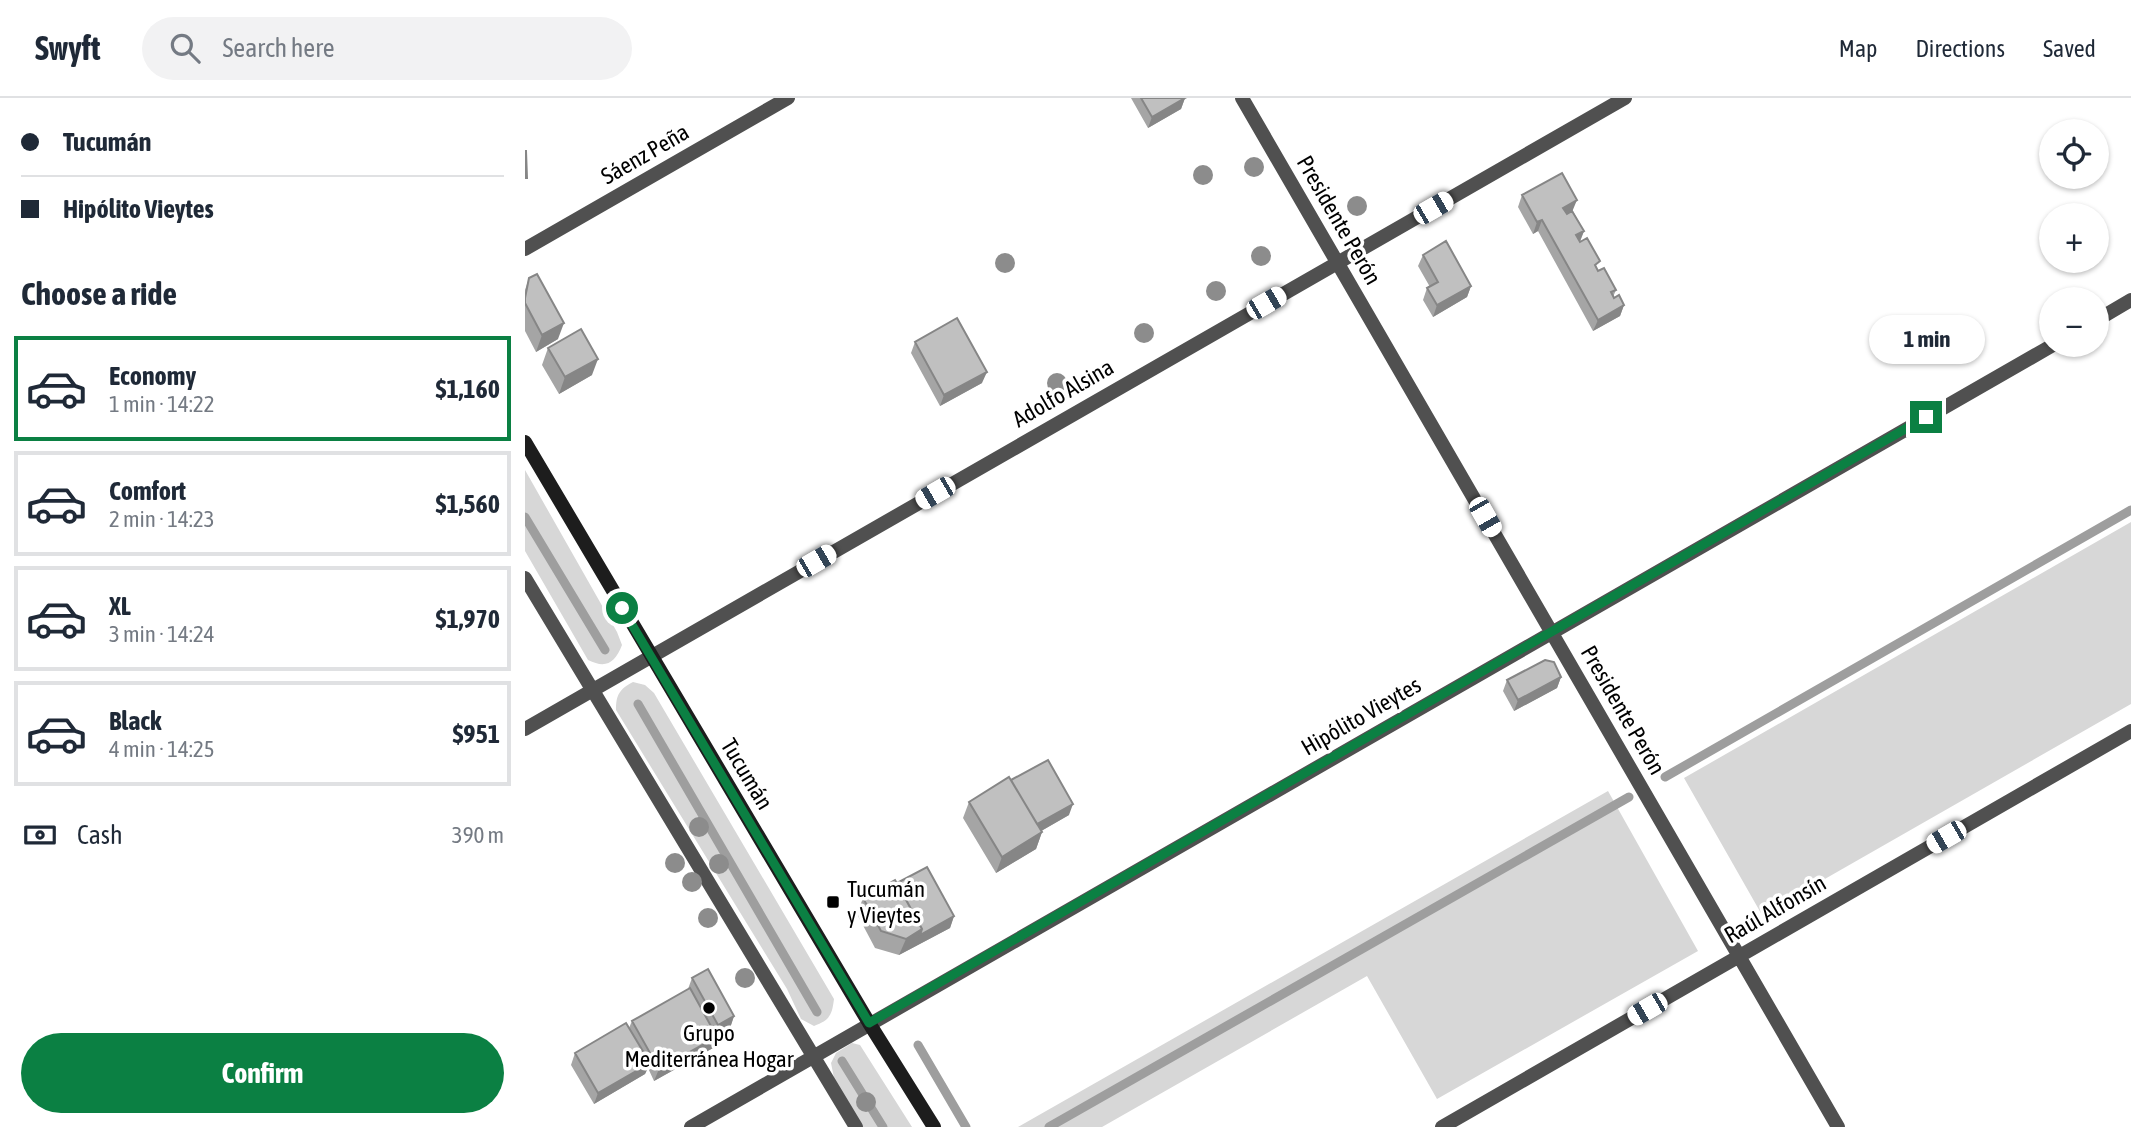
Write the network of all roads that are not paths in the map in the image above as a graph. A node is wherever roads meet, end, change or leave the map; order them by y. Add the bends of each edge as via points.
1 (788, 98) edge
2 (1242, 98) edge
3 (1625, 98) edge
4 (525, 250) edge
5 (1337, 262) junction
6 (2131, 300) edge
7 (2109, 313) edge
8 (2039, 353) edge
9 (525, 442) edge
10 (525, 578) edge
11 (1551, 632) junction
12 (650, 656) junction
13 (591, 690) junction
14 (525, 729) edge
15 (2131, 731) edge
16 (1739, 956) junction
17 (869, 1023) junction
18 (814, 1056) junction
19 (691, 1127) edge
20 (856, 1127) edge
21 (934, 1127) edge
22 (1441, 1127) edge
23 (1838, 1127) edge

1 - 4 street, Sáenz Peña
2 - 5 street, Presidente Perón
3 - 5 street, Adolfo Alsina
5 - 11 street, Presidente Perón
5 - 12 street, Adolfo Alsina
6 - 7 street
8 - 11 street, Hipólito Vieytes
9 - 12 main road, Tucumán
10 - 13 street
11 - 16 street, Presidente Perón
11 - 17 street, Hipólito Vieytes
12 - 13 street, Adolfo Alsina
12 - 17 main road, Tucumán
13 - 14 street, Adolfo Alsina
13 - 18 street
15 - 16 street, Raúl Alfonsín
16 - 22 street, Raúl Alfonsín
16 - 23 street, Presidente Perón
17 - 18 street, Hipólito Vieytes
17 - 21 main road, Tucumán
18 - 19 street, Hipólito Vieytes
18 - 20 street

